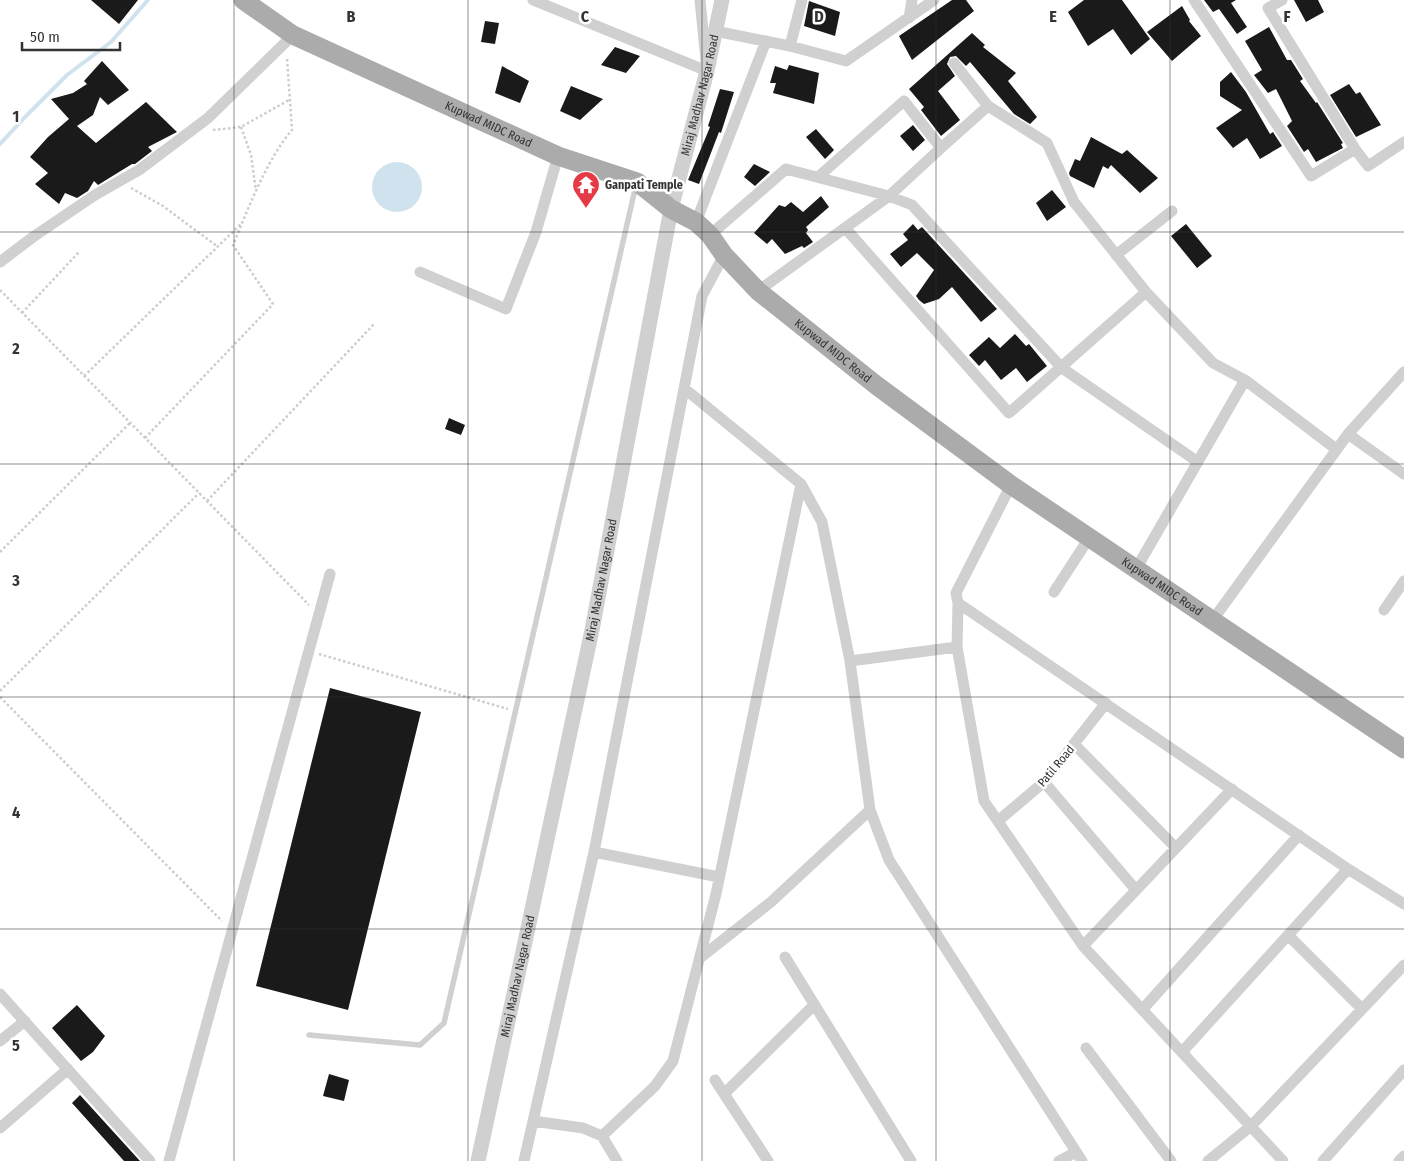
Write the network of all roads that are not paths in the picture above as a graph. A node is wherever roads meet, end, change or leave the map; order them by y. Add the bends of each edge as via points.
1 (243, 0) edge
2 (533, 0) edge
3 (700, 0) edge
4 (722, 0) edge
5 (802, 0) edge
6 (912, 0) edge
7 (934, 0) edge
8 (1194, 0) edge
9 (1282, 0) edge
10 (909, 18) junction
11 (715, 31) junction
12 (289, 38) junction
13 (766, 41) junction
14 (790, 46) junction
15 (954, 62) dead end
16 (707, 72) junction
17 (988, 106) junction
18 (1404, 142) edge
19 (941, 148) junction
20 (1355, 149) junction
21 (558, 156) junction
22 (818, 177) junction
23 (637, 182) junction
24 (889, 196) junction
25 (672, 209) junction
26 (1172, 211) dead end
27 (696, 222) junction
28 (846, 229) junction
29 (710, 235) junction
30 (724, 255) junction
31 (1116, 255) junction
32 (0, 262) edge
33 (420, 272) dead end
34 (758, 291) junction
35 (1146, 292) junction
36 (1062, 368) junction
37 (1404, 372) edge
38 (1245, 380) junction
39 (685, 389) junction
40 (1348, 434) junction
41 (1336, 449) junction
42 (1198, 462) junction
43 (1404, 474) edge
44 (801, 484) junction
45 (1010, 485) junction
46 (1089, 538) junction
47 (1136, 570) junction
48 (330, 574) dead end
49 (1404, 581) edge
50 (1054, 592) dead end
51 (958, 603) junction
52 (1384, 610) dead end
53 (1212, 620) junction
54 (957, 647) junction
55 (850, 661) junction
56 (1106, 703) junction
57 (1074, 744) junction
58 (1404, 749) edge
59 (1044, 782) junction
60 (1232, 789) junction
61 (870, 810) junction
62 (998, 821) junction
63 (1299, 835) junction
64 (1176, 848) junction
65 (594, 852) junction
66 (1348, 869) junction
67 (719, 878) junction
68 (1136, 890) junction
69 (1404, 904) edge
70 (1288, 935) junction
71 (1083, 946) junction
72 (785, 957) dead end
73 (700, 958) junction
74 (1404, 965) edge
75 (0, 994) edge
76 (814, 1005) junction
77 (1362, 1009) junction
78 (1142, 1010) junction
79 (25, 1021) junction
80 (309, 1035) dead end
81 (0, 1040) edge
82 (1086, 1048) dead end
83 (1182, 1052) junction
84 (68, 1069) junction
85 (1404, 1070) edge
86 (714, 1080) dead end
87 (724, 1094) junction
88 (533, 1121) junction
89 (1251, 1126) junction
90 (0, 1128) edge
91 (602, 1136) junction
92 (1079, 1156) edge
93 (1404, 1156) edge
94 (150, 1161) edge
95 (169, 1161) edge
96 (478, 1161) edge
97 (524, 1161) edge
98 (617, 1161) edge
99 (768, 1161) edge
100 (911, 1161) edge
101 (1059, 1161) edge
102 (1171, 1161) edge
103 (1208, 1161) edge
104 (1284, 1161) edge
105 (1323, 1161) edge
106 (1399, 1161) edge

1 - 12 main road, Kupwad MIDC Road
2 - 16 street
3 - 16 street
4 - 11 street, Miraj Madhav Nagar Road
5 - 14 street
6 - 10 street
7 - 10 street
8 - 20 street via 1311,176
9 - 20 street via 1268,8
10 - 14 street via 846,61
11 - 13 street
11 - 16 street, Miraj Madhav Nagar Road
12 - 21 main road, Kupwad MIDC Road
12 - 32 street via 201,123 139,170 40,232
13 - 14 street
13 - 27 street
15 - 17 street
16 - 25 street, Miraj Madhav Nagar Road
17 - 19 street
17 - 31 street via 1047,143 1074,202
18 - 20 street via 1368,166
19 - 22 street via 904,101
19 - 24 street
21 - 23 main road, Kupwad MIDC Road
21 - 33 street via 536,232 506,310
22 - 24 street
22 - 29 street via 786,169
23 - 25 main road, Kupwad MIDC Road
23 - 80 lane via 444,1023 420,1045
24 - 28 street
24 - 36 street via 912,205
25 - 27 main road, Kupwad MIDC Road
25 - 96 street, Miraj Madhav Nagar Road via 592,630
26 - 31 street
27 - 29 main road, Kupwad MIDC Road
28 - 34 street
28 - 36 street via 1009,413
29 - 30 main road, Kupwad MIDC Road
30 - 34 main road, Kupwad MIDC Road
30 - 39 street via 702,296
31 - 35 street
34 - 45 main road, Kupwad MIDC Road via 876,385
35 - 36 street
35 - 38 street via 1213,363
36 - 42 street
37 - 40 street
38 - 41 street
38 - 42 street
39 - 44 street
39 - 65 street
40 - 41 street
40 - 43 street
41 - 53 street
42 - 47 street
44 - 55 street via 822,522
44 - 67 street
45 - 46 main road, Kupwad MIDC Road
45 - 51 street via 956,593
46 - 47 main road, Kupwad MIDC Road
46 - 50 street
47 - 53 main road, Kupwad MIDC Road
48 - 95 street
49 - 52 street
51 - 54 street
51 - 56 street
53 - 58 main road, Kupwad MIDC Road
54 - 55 street
54 - 62 street via 984,802
55 - 61 street
56 - 57 street, Patil Road
56 - 60 street
57 - 59 street, Patil Road
57 - 64 street
59 - 62 street, Patil Road
59 - 68 street
60 - 63 street
60 - 64 street
61 - 73 street via 771,902
61 - 92 street via 889,860
62 - 71 street
63 - 66 street
63 - 78 street
64 - 68 street
65 - 67 street
65 - 88 street
66 - 69 street
66 - 70 street
67 - 73 street
68 - 71 street
70 - 77 street
70 - 83 street
71 - 78 street
72 - 76 street
73 - 91 street via 673,1061 655,1086
74 - 77 street
75 - 79 street
76 - 87 street
76 - 100 street
77 - 89 street
78 - 83 street
79 - 81 street
79 - 84 street
82 - 102 street
83 - 89 street
84 - 90 street
84 - 94 street
85 - 105 street
86 - 87 street
87 - 99 street
88 - 91 street via 584,1128
88 - 97 street
89 - 103 street
89 - 104 street
91 - 98 street
92 - 101 street
93 - 106 street

